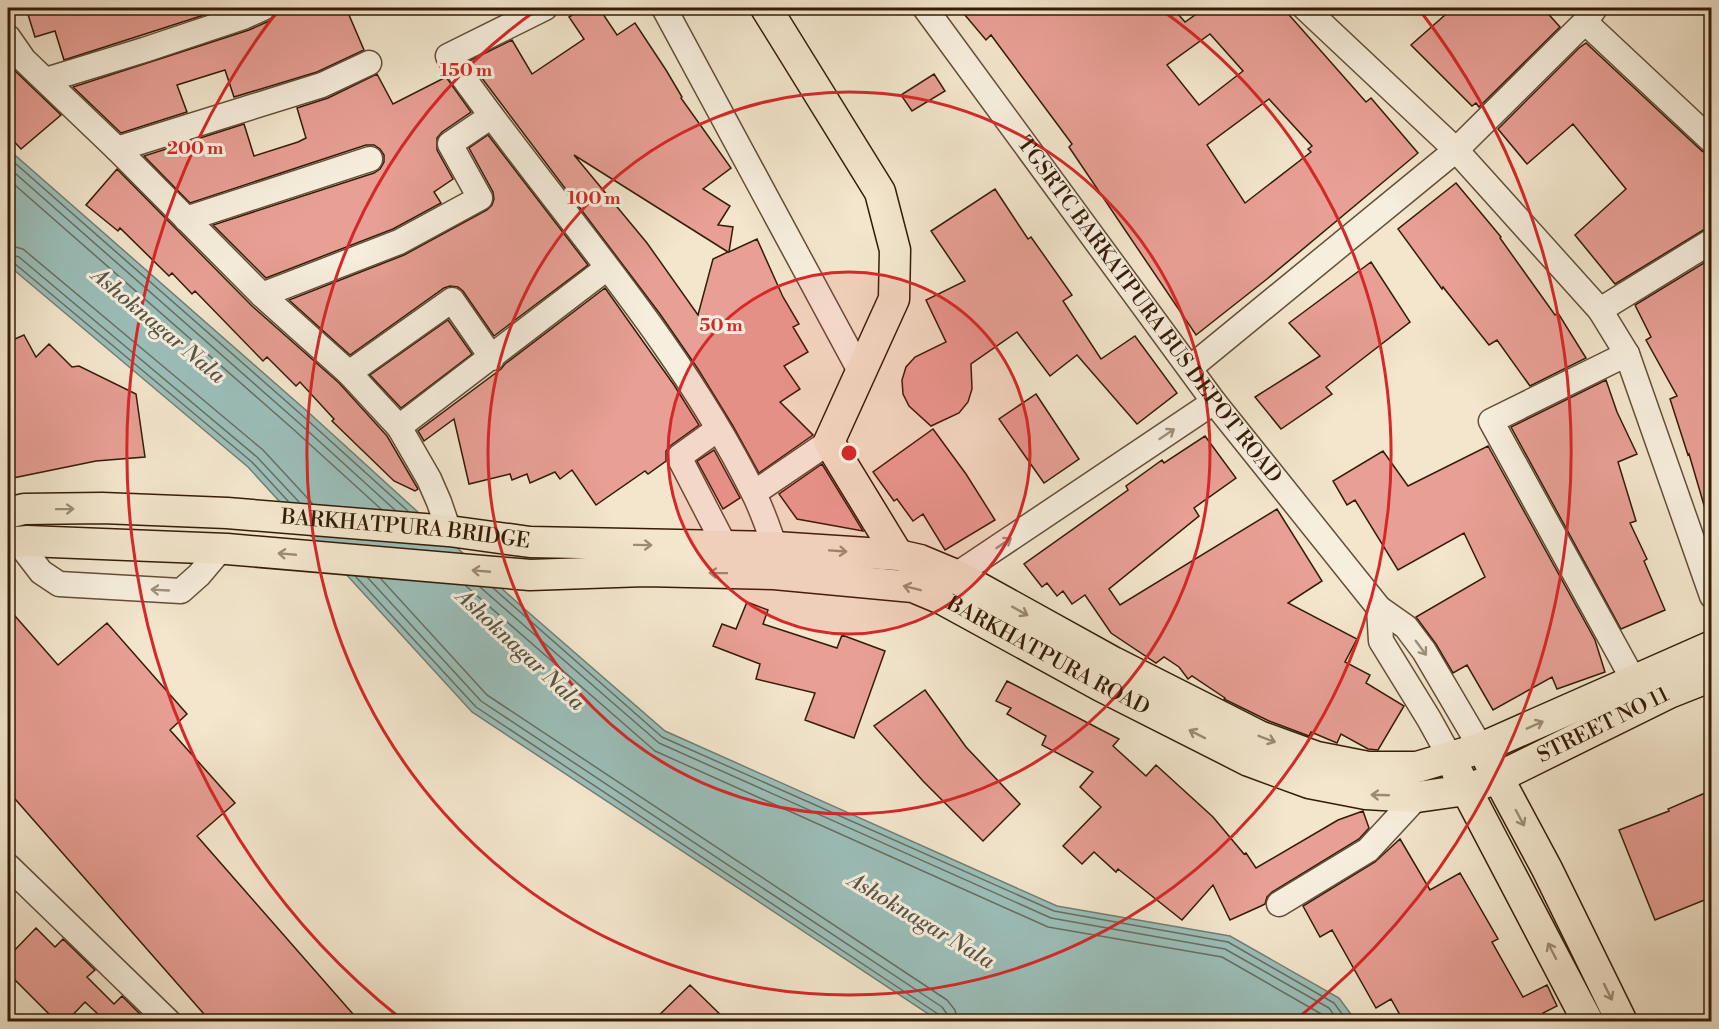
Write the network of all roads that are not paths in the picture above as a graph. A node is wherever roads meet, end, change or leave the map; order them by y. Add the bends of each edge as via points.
1 (263, 8) edge
2 (545, 8) edge
3 (664, 8) edge
4 (766, 8) edge
5 (925, 8) edge
6 (1305, 8) edge
7 (1590, 15) edge
8 (8, 37) edge
9 (369, 63) dead end
10 (46, 80) junction
11 (490, 117) junction
12 (1712, 141) edge
13 (117, 149) junction
14 (1456, 150) junction
15 (370, 159) dead end
16 (186, 219) junction
17 (1712, 241) edge
18 (607, 268) junction
19 (262, 294) junction
20 (1600, 310) junction
21 (1627, 354) junction
22 (492, 358) junction
23 (1190, 368) junction
24 (860, 371) junction
25 (349, 373) junction
26 (1214, 402) junction
27 (399, 427) junction
28 (718, 429) junction
29 (829, 442) junction
30 (754, 493) junction
31 (8, 513) edge
32 (448, 531) junction
33 (13, 542) edge
34 (530, 542) junction
35 (584, 543) joint
36 (725, 546) junction
37 (775, 547) junction
38 (224, 549) junction
39 (898, 555) junction
40 (582, 572) joint
41 (530, 575) junction
42 (956, 575) junction
43 (1712, 596) edge
44 (1379, 608) junction
45 (1712, 646) edge
46 (1712, 676) edge
47 (1634, 681) junction
48 (1482, 748) junction
49 (1450, 757) junction
50 (1499, 777) junction
51 (1466, 790) junction
52 (1417, 797) junction
53 (8, 866) edge
54 (1279, 904) dead end
55 (169, 1022) edge
56 (1588, 1022) edge
57 (1622, 1022) edge

1 - 10 street
2 - 11 street via 448,56
3 - 24 street
4 - 24 main road via 880,192 895,250 894,299
5 - 23 street, TGSRTC BARKATPURA BUS DEPOT ROAD
6 - 14 street
7 - 12 street
7 - 14 street
8 - 10 street via 24,60
9 - 13 street via 322,85
10 - 13 street
11 - 18 street
11 - 19 street via 450,144 480,198 399,242
13 - 16 street
14 - 20 street
14 - 23 street
15 - 16 street
16 - 19 street
17 - 20 street
18 - 22 street
18 - 28 street via 677,363
19 - 25 street
20 - 21 street
21 - 43 street
21 - 47 street via 1491,421
22 - 25 street via 452,300
22 - 27 street
23 - 26 street, TGSRTC BARKATPURA BUS DEPOT ROAD
24 - 29 main road
25 - 27 street
42 -> 26 street
26 - 44 street, TGSRTC BARKATPURA BUS DEPOT ROAD
27 - 32 street via 429,479
28 - 30 street
28 - 36 street via 679,457
29 - 30 street
29 - 39 main road
30 - 37 street
31 -> 32 main road, BARKHATPURA BRIDGE via 24,509 102,508 226,513
32 - 34 main road, BARKHATPURA BRIDGE
33 - 38 main road
38 -> 33 street via 181,591 59,584 41,572
34 - 35 main road, BARKHATPURA BRIDGE
34 - 41 main road
35 -> 36 main road, BARKHATPURA ROAD
36 - 37 main road, BARKHATPURA ROAD
37 -> 39 main road, BARKHATPURA ROAD
41 -> 38 main road, BARKHATPURA BRIDGE
39 - 42 main road, BARKHATPURA ROAD
40 - 41 main road, BARKHATPURA BRIDGE
52 -> 40 main road, BARKHATPURA ROAD via 1366,795 1309,783 1249,761 913,587 774,574
42 -> 49 main road, BARKHATPURA ROAD via 1113,662 1259,736 1317,757 1368,767 1417,766
44 -> 48 street, TGSRTC BARKATPURA BUS DEPOT ROAD via 1406,627 1424,651
44 - 49 street via 1381,640
45 - 47 main road, BARKHATPURA ROAD
46 - 50 main road, STREET NO 11 via 1669,693
48 -> 47 main road, BARKHATPURA ROAD
48 - 49 main road, BARKHATPURA ROAD
48 - 50 main road
49 - 51 main road
50 - 51 main road, BARKHATPURA ROAD
50 -> 57 main road
51 - 52 main road, BARKHATPURA ROAD
56 -> 51 main road
52 - 54 street via 1368,850
53 - 55 street

